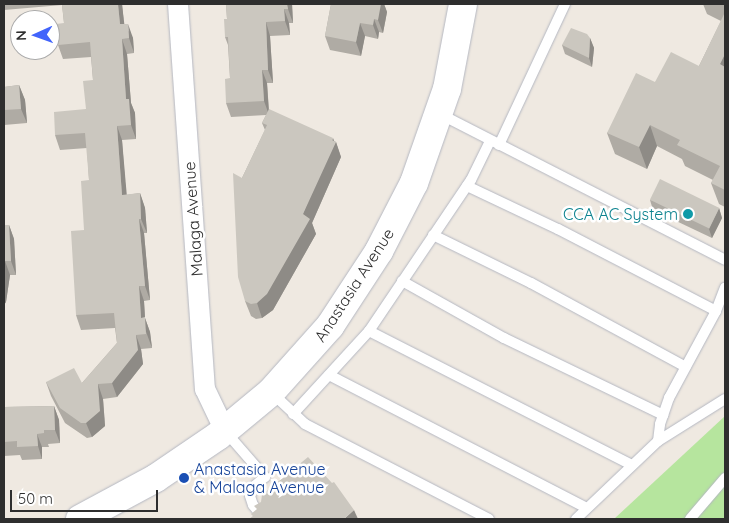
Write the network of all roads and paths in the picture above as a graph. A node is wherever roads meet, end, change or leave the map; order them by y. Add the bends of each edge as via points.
1 (178, 4) edge
2 (463, 4) edge
3 (565, 4) edge
4 (439, 114) junction
5 (494, 143) junction
6 (467, 186) junction
7 (433, 235) junction
8 (725, 260) edge
9 (402, 281) junction
10 (725, 288) edge
11 (716, 310) junction
12 (369, 331) junction
13 (686, 367) junction
14 (329, 375) junction
15 (271, 392) junction
16 (725, 400) edge
17 (293, 414) junction
18 (663, 415) junction
19 (224, 431) junction
20 (658, 441) junction
21 (632, 465) junction
22 (725, 478) edge
23 (587, 508) junction
24 (261, 515) edge
25 (80, 519) edge
26 (489, 519) edge
27 (576, 519) edge
28 (690, 519) edge

1 - 19 street, Malaga Avenue via 205,389
2 - 4 street, Anastasia Avenue via 452,67
3 - 5 lane
4 - 5 lane
4 - 15 street, Anastasia Avenue via 414,183 379,251 330,326
5 - 6 lane
5 - 8 lane
6 - 7 lane
6 - 11 lane
7 - 9 lane
7 - 13 lane via 531,283
9 - 12 lane
9 - 18 lane via 504,338
10 - 11 lane
11 - 13 lane
12 - 14 lane
12 - 21 lane
13 - 18 lane
14 - 17 lane
14 - 23 lane
15 - 17 lane
15 - 19 street, Anastasia Avenue
16 - 20 lane
17 - 26 lane via 305,424
18 - 20 lane
19 - 24 lane via 265,477 253,488 250,496
19 - 25 street, Anastasia Avenue via 156,478
20 - 21 lane
21 - 23 lane
22 - 28 lane
23 - 27 lane

